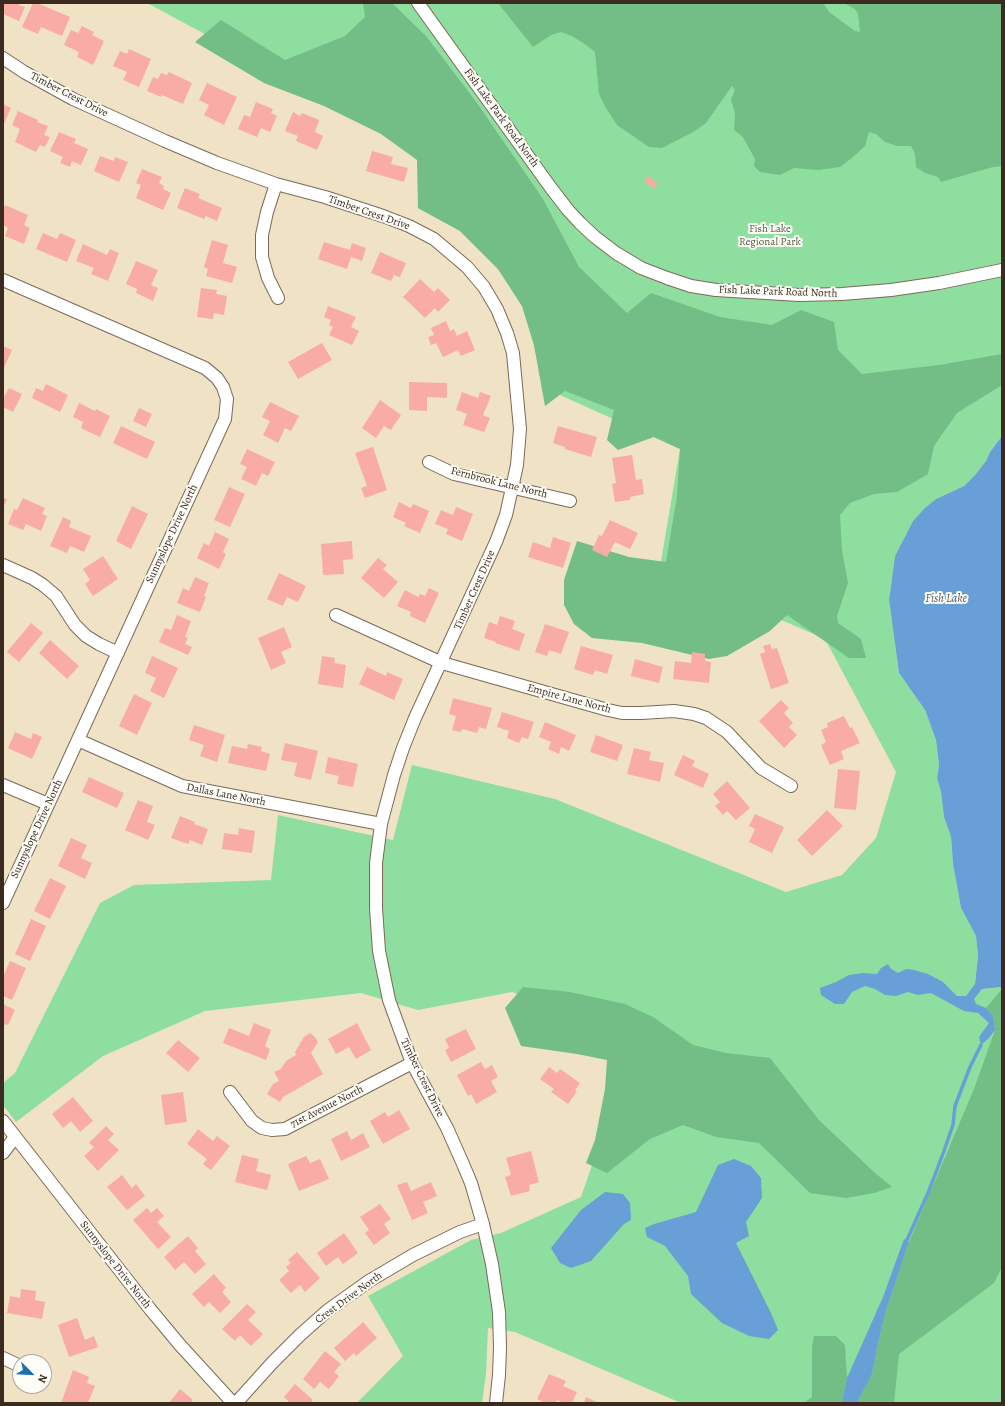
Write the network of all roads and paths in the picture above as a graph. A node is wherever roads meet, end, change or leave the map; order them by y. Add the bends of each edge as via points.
1 (418, 3) edge
2 (3, 58) edge
3 (276, 184) junction
4 (1002, 270) edge
5 (3, 280) edge
6 (278, 298) dead end
7 (428, 462) dead end
8 (512, 488) junction
9 (570, 501) dead end
10 (3, 565) edge
11 (336, 615) dead end
12 (118, 653) junction
13 (442, 663) junction
14 (78, 740) junction
15 (3, 785) edge
16 (791, 786) dead end
17 (48, 804) junction
18 (381, 824) junction
19 (3, 903) edge
20 (412, 1063) junction
21 (230, 1092) dead end
22 (3, 1121) edge
23 (15, 1137) junction
24 (3, 1153) edge
25 (483, 1224) junction
26 (235, 1403) edge
27 (496, 1403) edge

1 - 4 street, Fish Lake Park Road North via 561,201 595,237 641,268 685,284 716,290 799,294 891,290
2 - 3 street, Timber Crest Drive via 73,99 124,123 217,163
3 - 6 street via 262,235 262,257 268,278
3 - 8 street, Timber Crest Drive via 325,197 409,226 434,239 452,253 484,287 507,333 513,353 520,429
5 - 12 street, Sunnyslope Drive North via 205,368 217,378 227,399 225,419
7 - 8 street, Fernbrook Lane North via 454,474
8 - 9 street, Fernbrook Lane North
8 - 13 street, Timber Crest Drive via 496,542
10 - 12 street via 43,585 56,596 75,625 86,636
11 - 13 street, Empire Lane North
12 - 14 street, Sunnyslope Drive North
13 - 16 street, Empire Lane North via 622,713 674,711 706,718 727,732 761,768
13 - 18 street, Timber Crest Drive via 403,748
14 - 17 street, Sunnyslope Drive North
14 - 18 street, Dallas Lane North via 182,786
15 - 17 street
17 - 19 street, Sunnyslope Drive North
18 - 20 street, Timber Crest Drive via 376,863 379,951 389,1000
20 - 21 street, 71st Avenue North via 285,1129 262,1128 252,1120
20 - 25 street, Timber Crest Drive via 464,1164
22 - 23 street, Sunnyslope Drive North
23 - 24 street
23 - 26 street, Sunnyslope Drive North via 150,1309
25 - 26 street, Crest Drive North via 413,1255 327,1311
25 - 27 street, Timber Crest Drive via 499,1312

